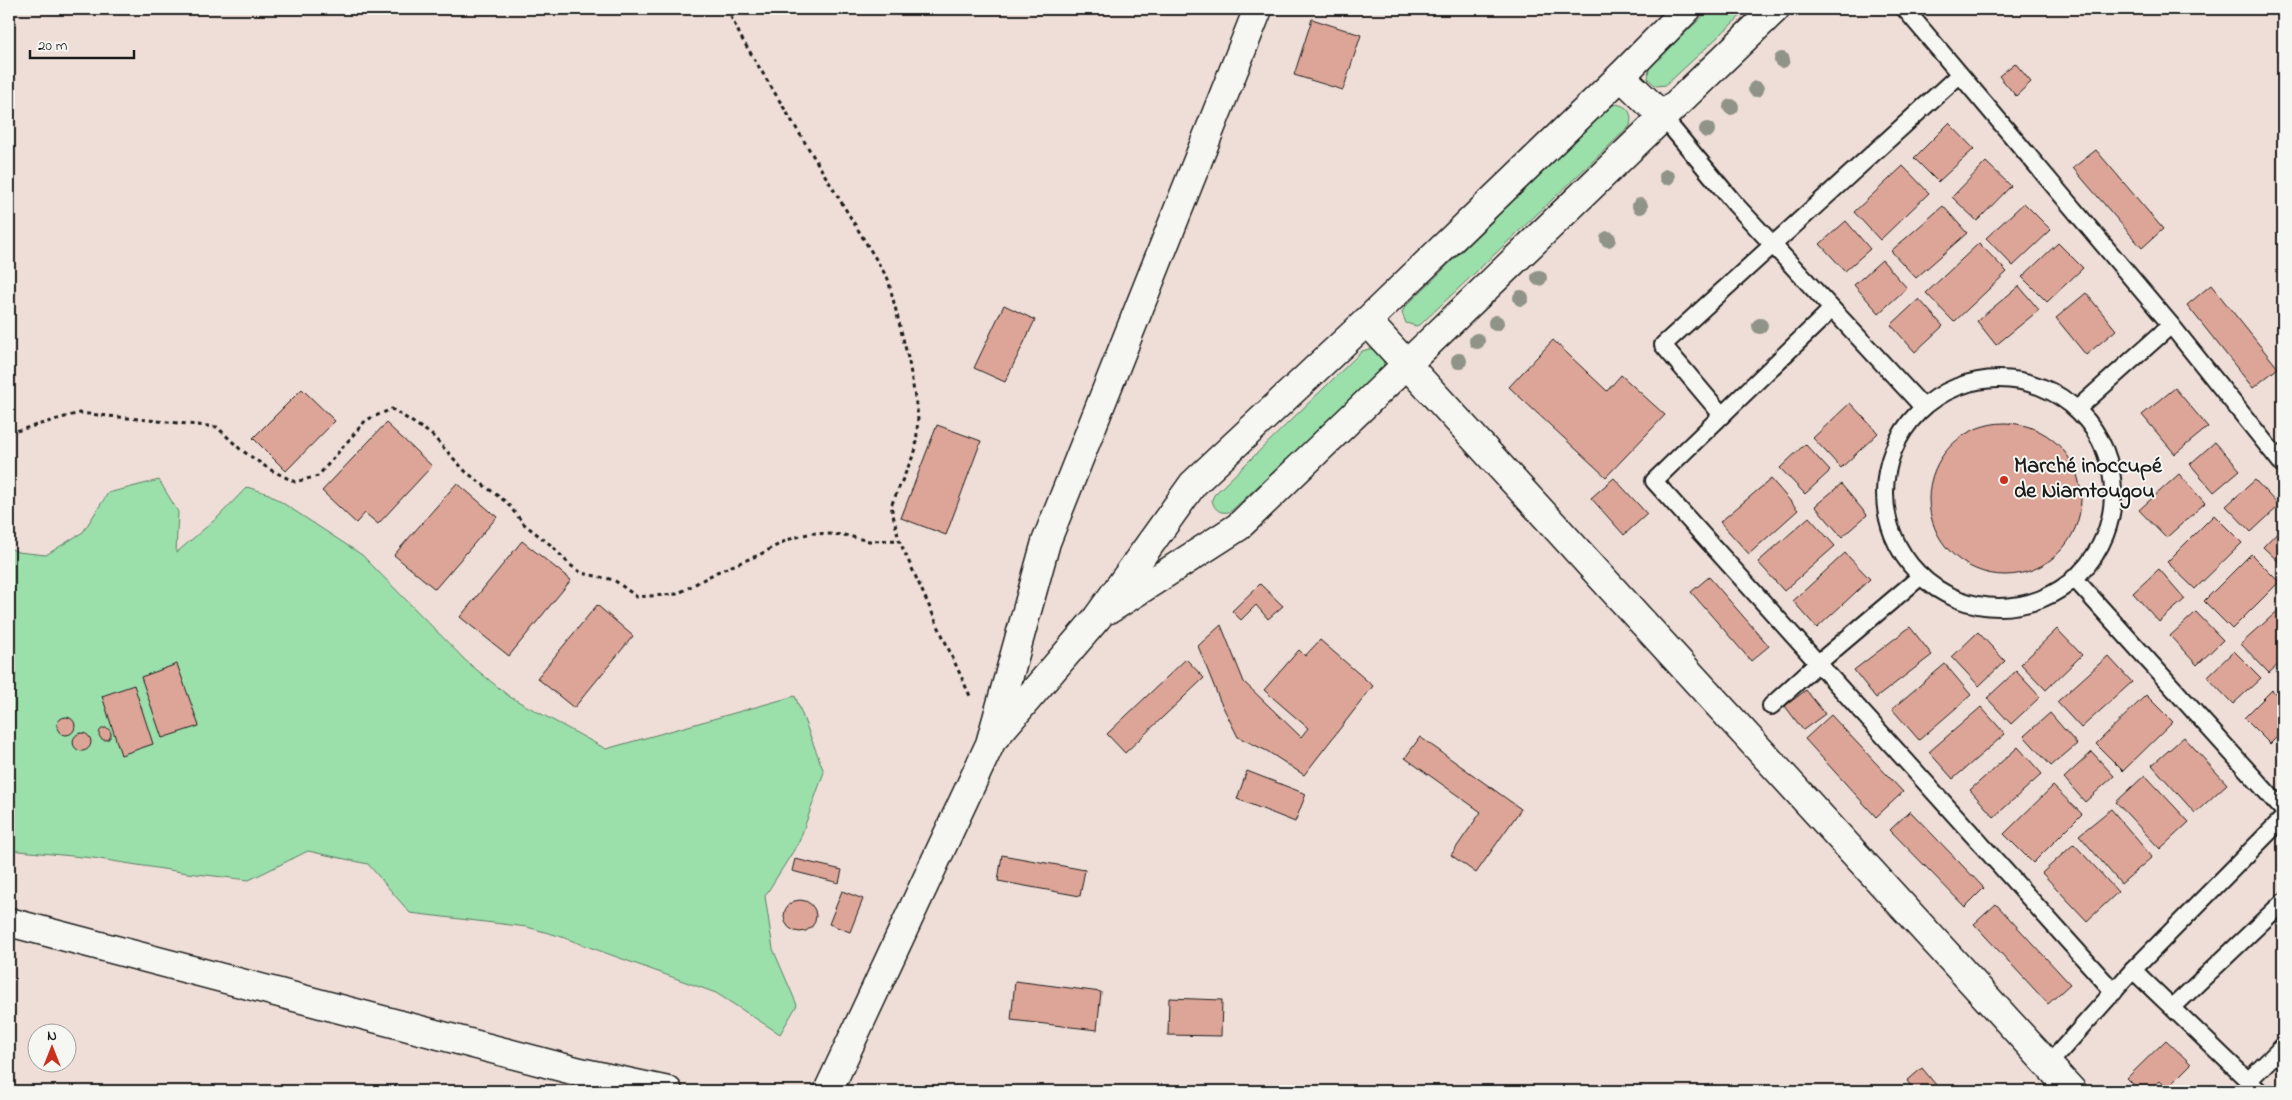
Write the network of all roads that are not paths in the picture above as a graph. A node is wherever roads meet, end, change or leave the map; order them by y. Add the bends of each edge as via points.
1 (1258, 9) edge
2 (1687, 9) edge
3 (1775, 9) edge
4 (1905, 9) edge
5 (1960, 74) junction
6 (1621, 76) junction
7 (1662, 116) junction
8 (1773, 246) junction
9 (1832, 309) junction
10 (1368, 321) junction
11 (2171, 325) junction
12 (1407, 364) junction
13 (1923, 407) junction
14 (2077, 409) junction
15 (1722, 415) junction
16 (2283, 465) edge
17 (1921, 576) junction
18 (2074, 578) junction
19 (1096, 618) junction
20 (1817, 664) junction
21 (1770, 706) dead end
22 (990, 744) junction
23 (2283, 810) edge
24 (2283, 818) edge
25 (2283, 902) edge
26 (9, 922) edge
27 (2133, 970) junction
28 (2114, 992) junction
29 (2174, 1006) junction
30 (2283, 1046) edge
31 (2047, 1066) junction
32 (2253, 1086) edge
33 (668, 1091) edge
34 (828, 1091) edge
35 (2072, 1091) edge

1 - 22 street via 1046,542
2 - 6 street
3 - 7 street
4 - 5 lane
5 - 8 lane
5 - 11 lane
6 - 7 street
6 - 10 street
7 - 8 lane
7 - 12 street
8 - 9 lane
8 - 15 lane via 1663,345
9 - 13 lane
9 - 15 lane
10 - 12 street
10 - 19 street via 1193,484
11 - 14 lane
11 - 16 lane
12 - 19 street via 1238,527
12 - 31 street
13 - 14 lane via 1942,393 1965,384 1988,379 2012,379 2036,385
13 - 17 lane via 1906,425 1895,445 1884,491 1886,515 1894,538 1905,558
14 - 18 lane via 2104,448 2111,470 2113,494 2103,540
15 - 20 lane via 1654,481
17 - 18 lane via 1962,601 1985,606 2009,606 2032,601 2054,592
17 - 20 lane
18 - 23 lane
19 - 22 street
20 - 21 lane
20 - 28 lane
22 - 34 street
24 - 27 lane
25 - 29 lane
26 - 33 street via 571,1070
27 - 28 lane
27 - 29 lane
28 - 31 lane
29 - 32 lane
30 - 32 lane
31 - 35 street

